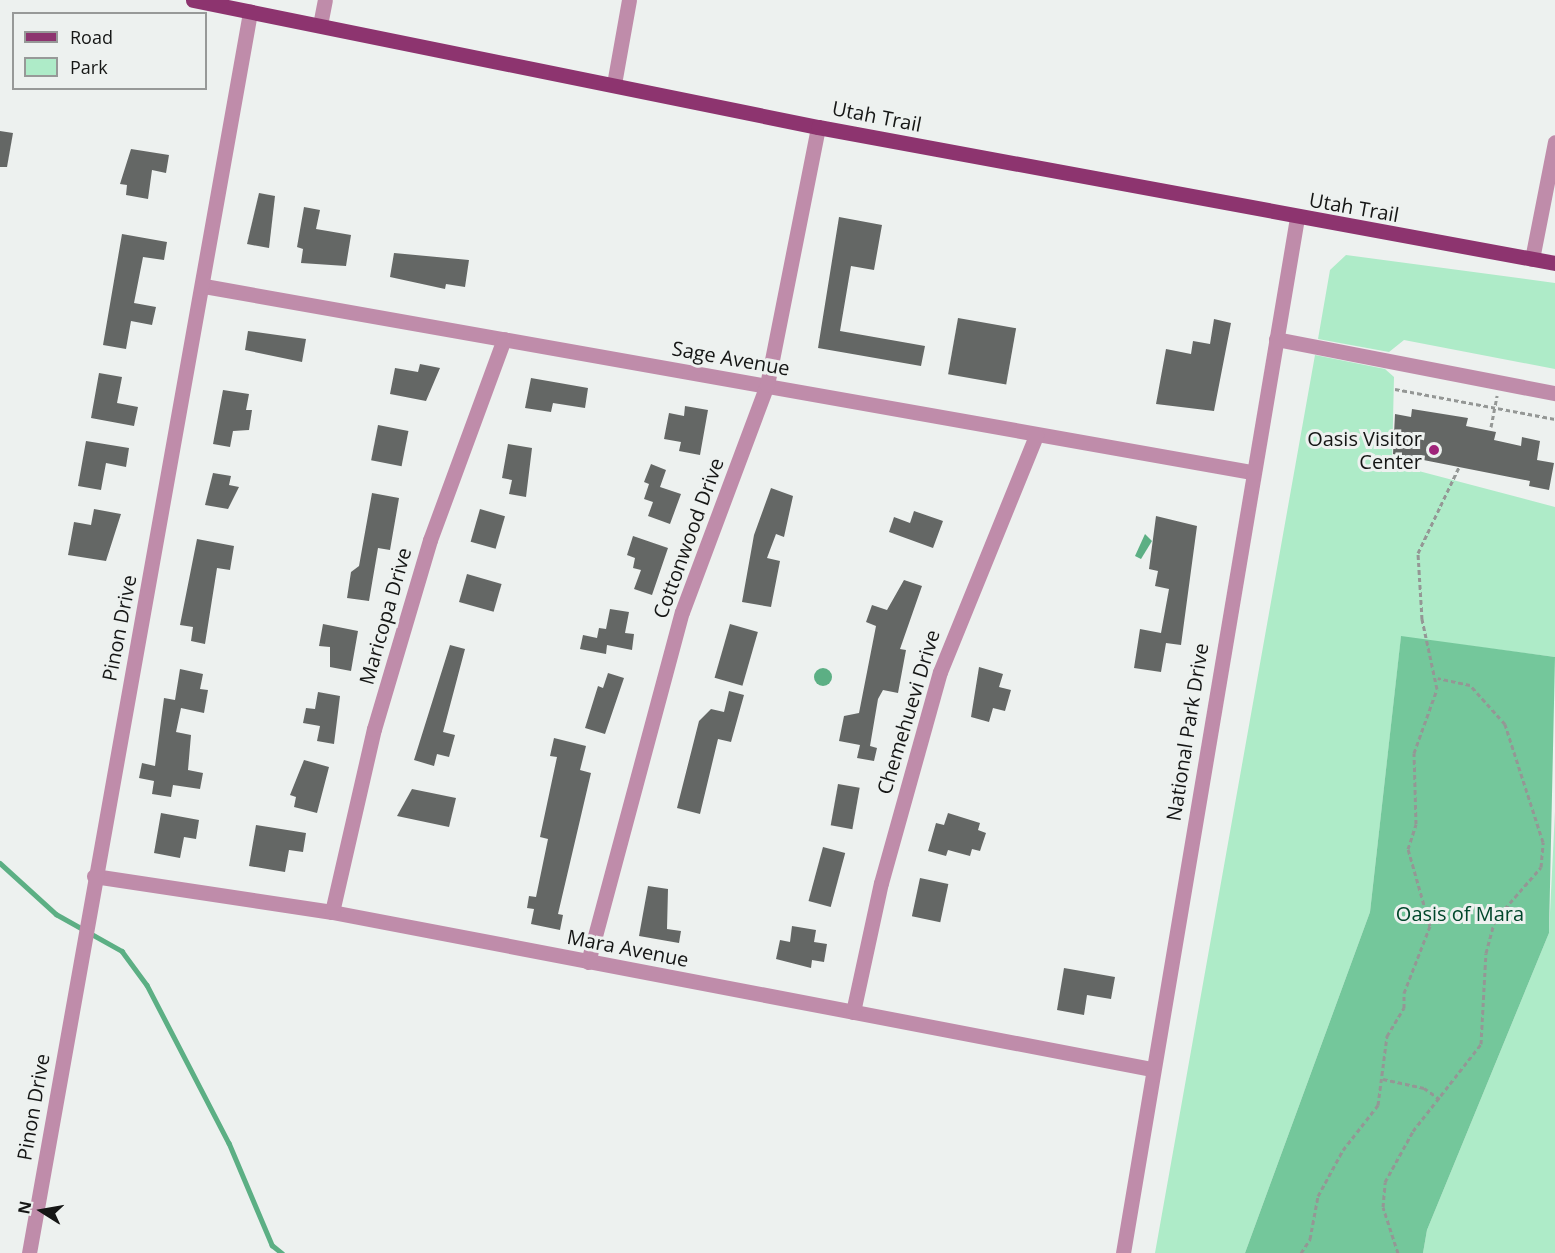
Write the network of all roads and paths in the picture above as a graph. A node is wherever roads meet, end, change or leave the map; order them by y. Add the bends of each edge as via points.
1 (193, 0) edge
2 (325, 0) edge
3 (629, 0) edge
4 (250, 12) junction
5 (320, 25) junction
6 (614, 84) junction
7 (818, 126) junction
8 (1555, 142) edge
9 (1297, 218) junction
10 (1532, 259) junction
11 (1555, 263) edge
12 (204, 286) junction
13 (504, 339) junction
14 (1276, 339) junction
15 (1500, 382) junction
16 (768, 385) junction
17 (1395, 389) dead end
18 (1555, 393) edge
19 (1494, 408) junction
20 (1555, 419) edge
21 (1491, 427) dead end
22 (1036, 435) junction
23 (1459, 467) dead end
24 (1251, 472) junction
25 (1437, 678) junction
26 (94, 876) junction
27 (332, 912) junction
28 (588, 962) junction
29 (853, 1012) junction
30 (1152, 1069) junction
31 (1383, 1079) junction
32 (1440, 1099) junction
33 (29, 1253) edge
34 (1123, 1253) edge
35 (1301, 1253) edge
36 (1398, 1253) edge

1 - 4 main road, Utah Trail
2 - 5 street
3 - 6 street
4 - 5 main road, Utah Trail
4 - 12 street, Pinon Drive
5 - 6 main road, Utah Trail
6 - 7 main road, Utah Trail
7 - 9 main road, Utah Trail
7 - 16 street, Cottonwood Drive
8 - 10 street
9 - 10 main road, Utah Trail
9 - 14 street, National Park Drive
10 - 11 main road, Utah Trail
12 - 13 street, Sage Avenue
12 - 26 street, Pinon Drive
13 - 16 street, Sage Avenue
13 - 27 street, Maricopa Drive via 429,540 374,729
14 - 15 street
14 - 24 street, National Park Drive
15 - 18 street
15 - 19 path
16 - 22 street, Sage Avenue
16 - 28 street, Cottonwood Drive via 682,612
17 - 19 path
19 - 20 path
19 - 21 path
22 - 24 street, Sage Avenue
22 - 29 street, Chemehuevi Drive via 939,672 881,883
23 - 25 path via 1419,553 1422,619
24 - 30 street, National Park Drive
25 - 31 path via 1433,708 1414,753 1416,824 1408,849 1430,926 1404,993 1404,1008 1387,1036
25 - 32 path via 1470,685 1505,723 1543,842 1541,867 1495,920 1486,952 1481,1044
26 - 27 street, Mara Avenue
26 - 33 street, Pinon Drive
27 - 28 street, Mara Avenue
28 - 29 street, Mara Avenue
29 - 30 street, Mara Avenue
30 - 34 street, National Park Drive
31 - 32 path via 1424,1088
31 - 35 path via 1378,1105 1343,1150 1318,1196 1310,1239
32 - 36 path via 1413,1131 1385,1182 1383,1208

